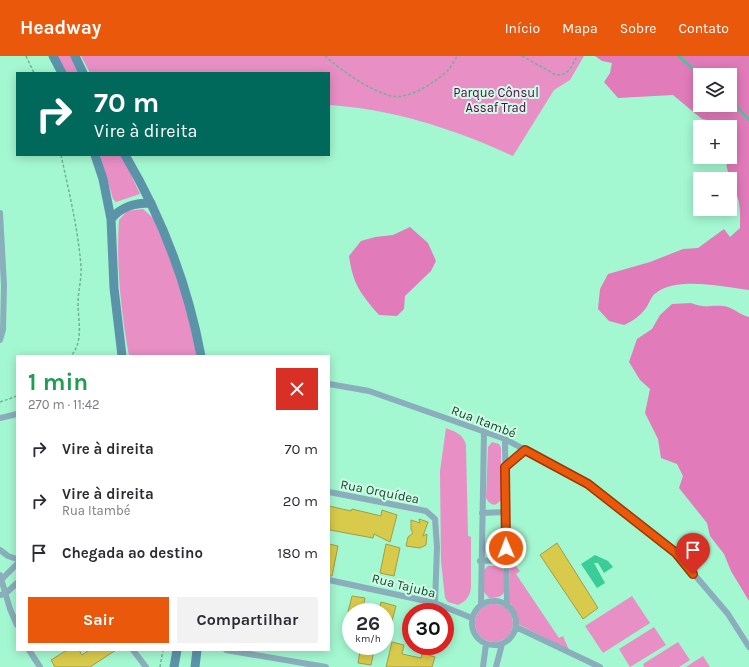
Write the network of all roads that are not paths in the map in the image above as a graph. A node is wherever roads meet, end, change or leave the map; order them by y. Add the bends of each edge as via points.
1 (53, 56) edge
2 (75, 56) edge
3 (61, 72) edge
4 (83, 72) edge
5 (95, 156) edge
6 (126, 156) edge
7 (151, 203) junction
8 (0, 214) edge
9 (111, 219) junction
10 (0, 340) edge
11 (122, 355) edge
12 (201, 355) edge
13 (330, 384) edge
14 (16, 414) edge
15 (0, 418) edge
16 (484, 431) junction
17 (505, 439) junction
18 (525, 450) junction
19 (505, 467) junction
20 (330, 492) edge
21 (505, 512) junction
22 (482, 513) junction
23 (0, 550) edge
24 (16, 559) edge
25 (506, 560) junction
26 (480, 561) junction
27 (16, 565) edge
28 (0, 578) edge
29 (330, 580) edge
30 (16, 584) edge
31 (2, 594) edge
32 (435, 603) joint
33 (481, 605) junction
34 (507, 606) junction
35 (454, 611) edge
36 (472, 618) junction
37 (16, 623) edge
38 (516, 627) junction
39 (486, 644) junction
40 (502, 644) junction
41 (749, 647) edge
42 (30, 651) edge
43 (134, 651) edge
44 (177, 651) edge
45 (197, 651) edge
46 (232, 651) edge
47 (40, 667) edge
48 (146, 667) edge
49 (174, 667) edge
50 (195, 667) edge
51 (326, 667) edge
52 (483, 667) edge
53 (496, 667) edge
54 (600, 667) edge

1 - 3 street
2 - 4 street
5 - 9 street
6 - 7 street
7 - 9 street via 128,206 118,211
7 - 12 street via 178,272
8 - 10 street via 4,285
9 - 11 street via 114,288
13 - 16 street, Rua Itambé via 369,391
14 - 15 street
16 - 17 street, Rua Itambé
16 - 22 street
17 - 18 street, Rua Itambé
17 - 19 street
18 - 19 street
18 - 41 street, Rua Itambé via 588,484 676,553 728,614
19 - 21 street
20 - 32 street, Rua Orquídea via 426,511 435,519
21 - 22 street
21 - 25 street
22 - 26 street
23 - 24 street
25 - 26 street
25 - 34 street
26 - 33 street
27 - 28 street
28 - 31 street
29 - 32 street, Rua Tajuba
30 - 31 street
31 - 37 street
33 - 34 street via 494,601
33 - 36 street
34 - 38 street via 514,615
35 - 36 street, Rua Tajuba
36 - 39 street via 476,636
38 - 40 street via 508,640
38 - 54 street
39 - 40 street
39 - 52 street
40 - 53 street
42 - 47 street
43 - 48 street
44 - 49 street
45 - 50 street
46 - 51 street

